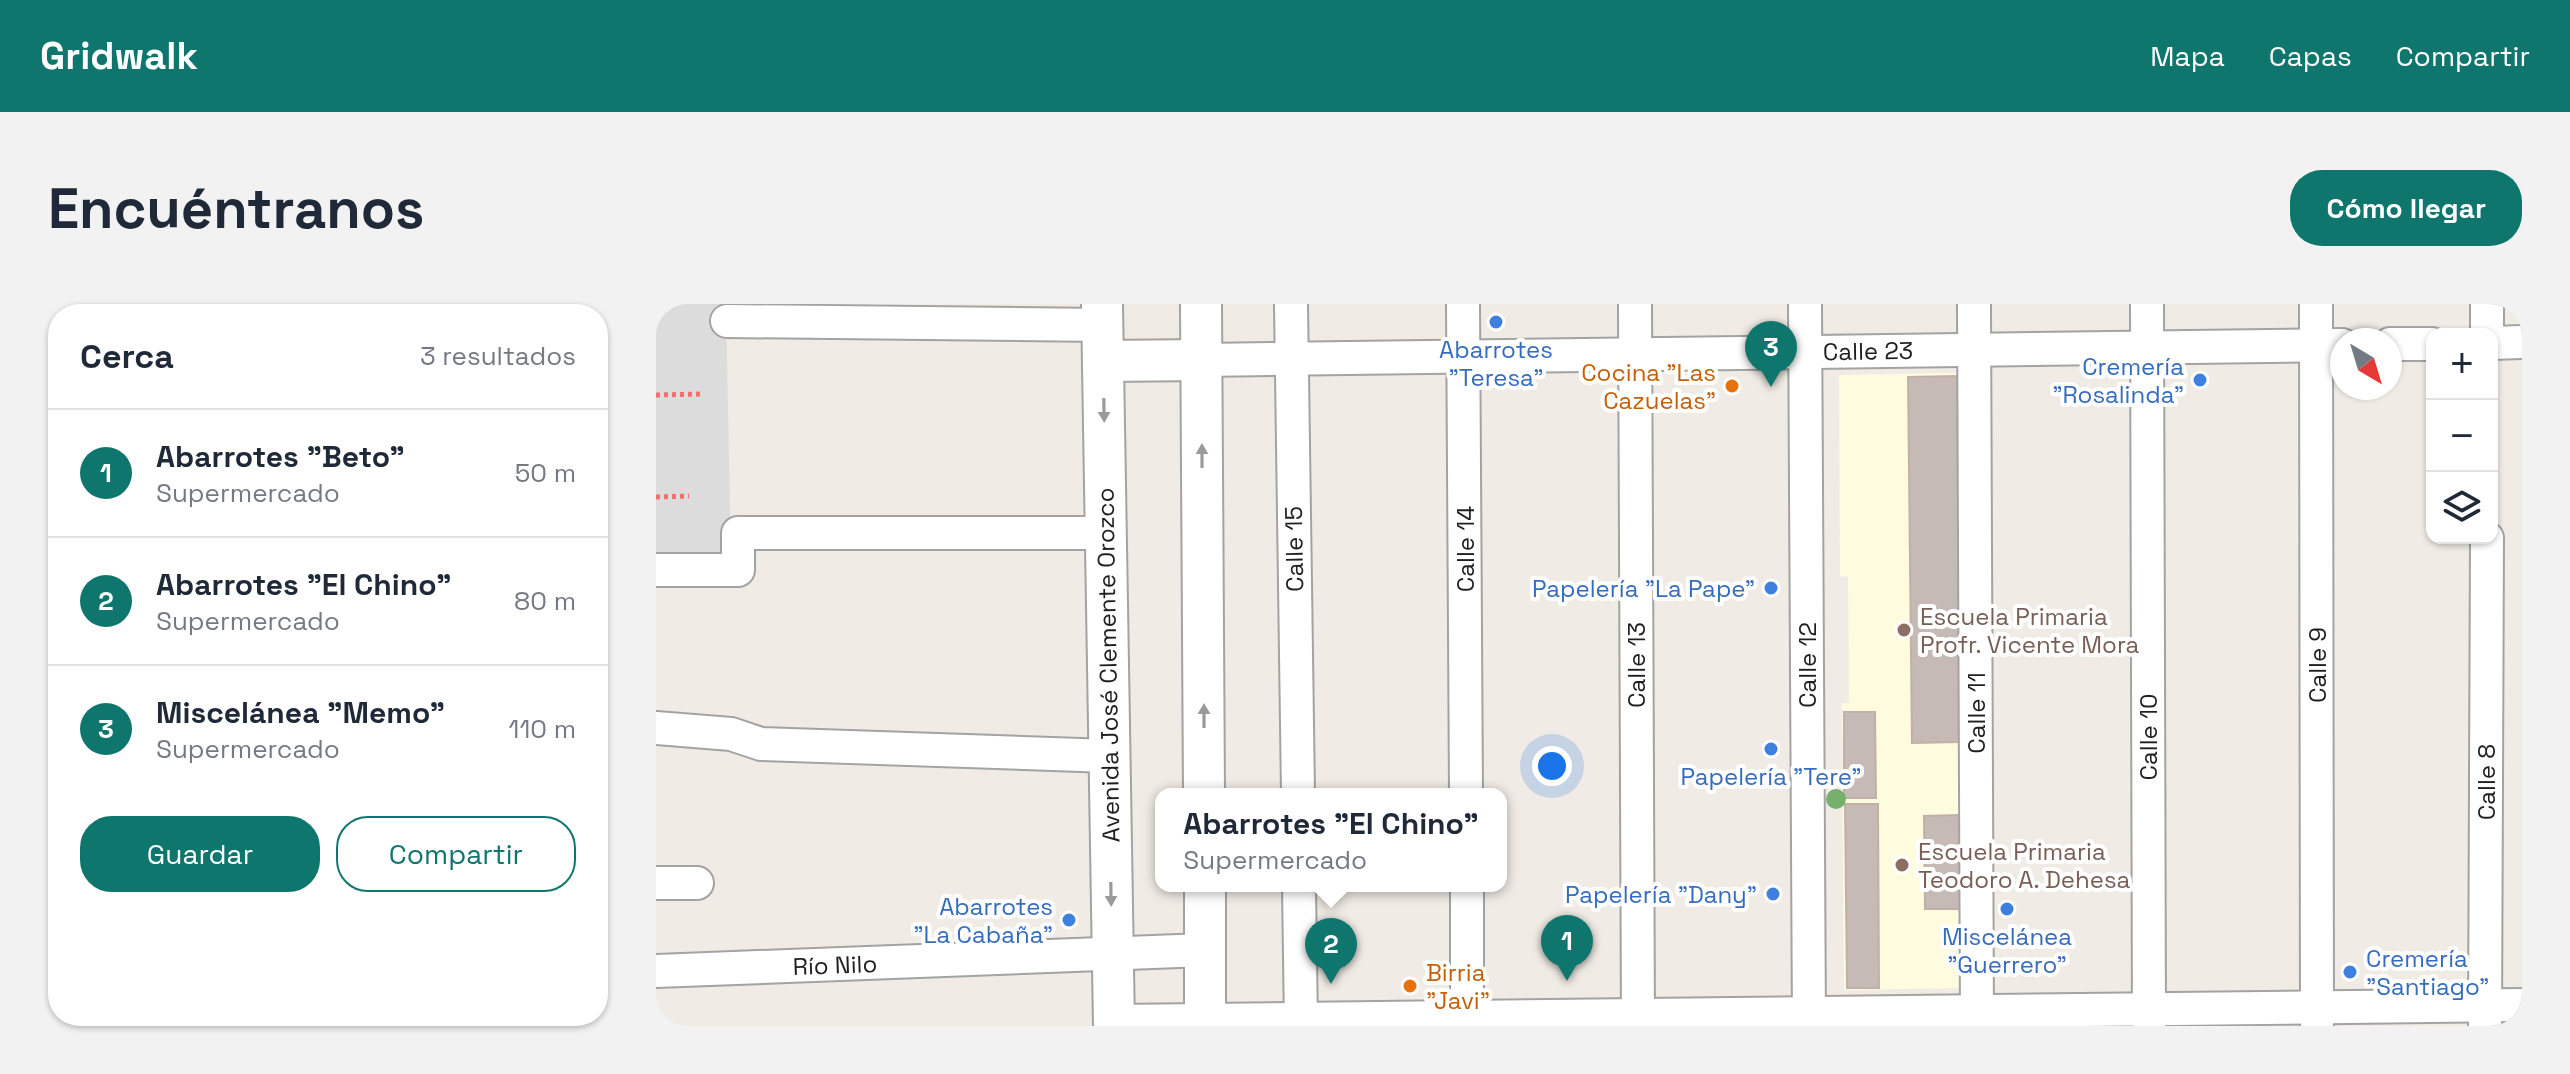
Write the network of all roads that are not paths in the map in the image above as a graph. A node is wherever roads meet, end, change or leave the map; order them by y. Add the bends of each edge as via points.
1 (1201, 304) edge
2 (1291, 304) edge
3 (1463, 304) edge
4 (1635, 304) edge
5 (1805, 304) edge
6 (1974, 304) edge
7 (2147, 304) edge
8 (2316, 304) edge
9 (2487, 304) edge
10 (727, 321) dead end
11 (2487, 328) edge
12 (1103, 330) edge
13 (2522, 342) edge
14 (2498, 343) edge
15 (2402, 344) edge
16 (2426, 344) edge
17 (2329, 345) edge
18 (2147, 347) junction
19 (1975, 350) junction
20 (1805, 352) junction
21 (1635, 354) junction
22 (1464, 357) junction
23 (1292, 359) junction
24 (1202, 360) junction
25 (1106, 533) junction
26 (2487, 544) edge
27 (656, 570) edge
28 (656, 728) edge
29 (1110, 756) junction
30 (1204, 788) edge
31 (1298, 788) edge
32 (1466, 788) edge
33 (656, 883) edge
34 (697, 883) dead end
35 (1205, 892) edge
36 (1299, 892) edge
37 (1467, 892) edge
38 (1205, 950) junction
39 (1112, 954) junction
40 (656, 971) edge
41 (2522, 1005) edge
42 (2485, 1016) edge
43 (2317, 1017) edge
44 (2149, 1018) edge
45 (1977, 1019) edge
46 (1638, 1020) edge
47 (1809, 1020) edge
48 (1467, 1021) edge
49 (1301, 1022) edge
50 (1205, 1023) edge
51 (1114, 1024) edge

1 - 24 street
2 - 23 street, Calle 15
3 - 22 street, Calle 14
4 - 21 street, Calle 13
5 - 20 street, Calle 12
6 - 19 street, Calle 11
7 - 18 street, Calle 10
8 - 17 street, Calle 9
9 - 11 street
10 - 12 street
12 - 24 street
12 -> 25 street, Avenida José Clemente Orozco
13 - 14 street
15 - 16 street
17 - 18 street, Calle 23
17 - 43 street, Calle 9
18 - 19 street, Calle 23
18 - 44 street, Calle 10
19 - 20 street, Calle 23
19 - 45 street, Calle 11
20 - 21 street, Calle 23
20 - 47 street, Calle 12
21 - 22 street, Calle 23
21 - 46 street, Calle 13
22 - 23 street, Calle 23
22 - 32 street, Calle 14
23 - 24 street, Calle 23
23 - 31 street, Calle 15
30 -> 24 street
25 - 27 street via 738,533 738,570
25 - 29 street, Avenida José Clemente Orozco
26 - 42 street, Calle 8
28 - 29 street via 718,732 761,744
29 -> 39 street, Avenida José Clemente Orozco
33 - 34 street
35 - 38 street
36 - 49 street
37 - 48 street
38 - 39 street, Río Nilo
38 - 50 street
39 - 40 street, Río Nilo
39 - 51 street, Avenida José Clemente Orozco
41 - 42 street
42 - 43 street
43 - 44 street
44 - 45 street
45 - 47 street
46 - 47 street
46 - 48 street
48 - 49 street
49 - 50 street
50 - 51 street

